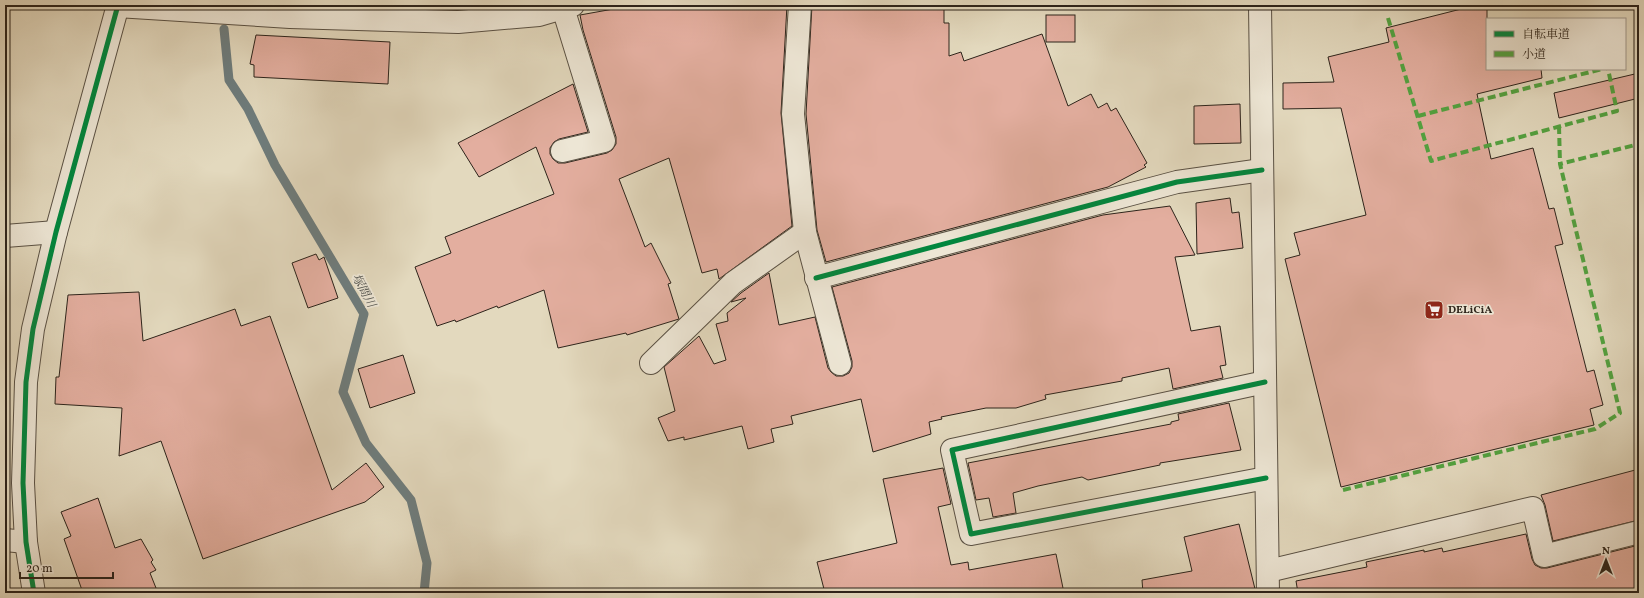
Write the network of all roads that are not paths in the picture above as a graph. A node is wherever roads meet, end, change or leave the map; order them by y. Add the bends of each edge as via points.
1 (800, 5) edge
2 (1260, 5) edge
3 (117, 6) edge
4 (568, 6) edge
5 (562, 151) dead end
6 (1262, 170) junction
7 (56, 232) junction
8 (805, 232) junction
9 (5, 236) edge
10 (816, 278) junction
11 (651, 363) dead end
12 (840, 364) dead end
13 (1265, 382) junction
14 (1266, 478) junction
15 (1639, 532) edge
16 (16, 541) edge
17 (1268, 571) junction
18 (34, 593) edge
19 (1268, 593) edge

1 - 8 street via 793,114
2 - 6 street
3 - 4 street via 290,17 458,22 539,15
3 - 7 street
4 - 5 street via 604,141
6 - 10 street via 1177,182
6 - 13 street
7 - 9 street
7 - 16 street via 33,329 26,382 23,483
8 - 10 street
8 - 11 street via 733,283
10 - 12 street
13 - 14 street
13 - 14 street via 952,450 970,534
14 - 17 street
15 - 17 street via 1544,556 1533,508
16 - 18 street
17 - 19 street

